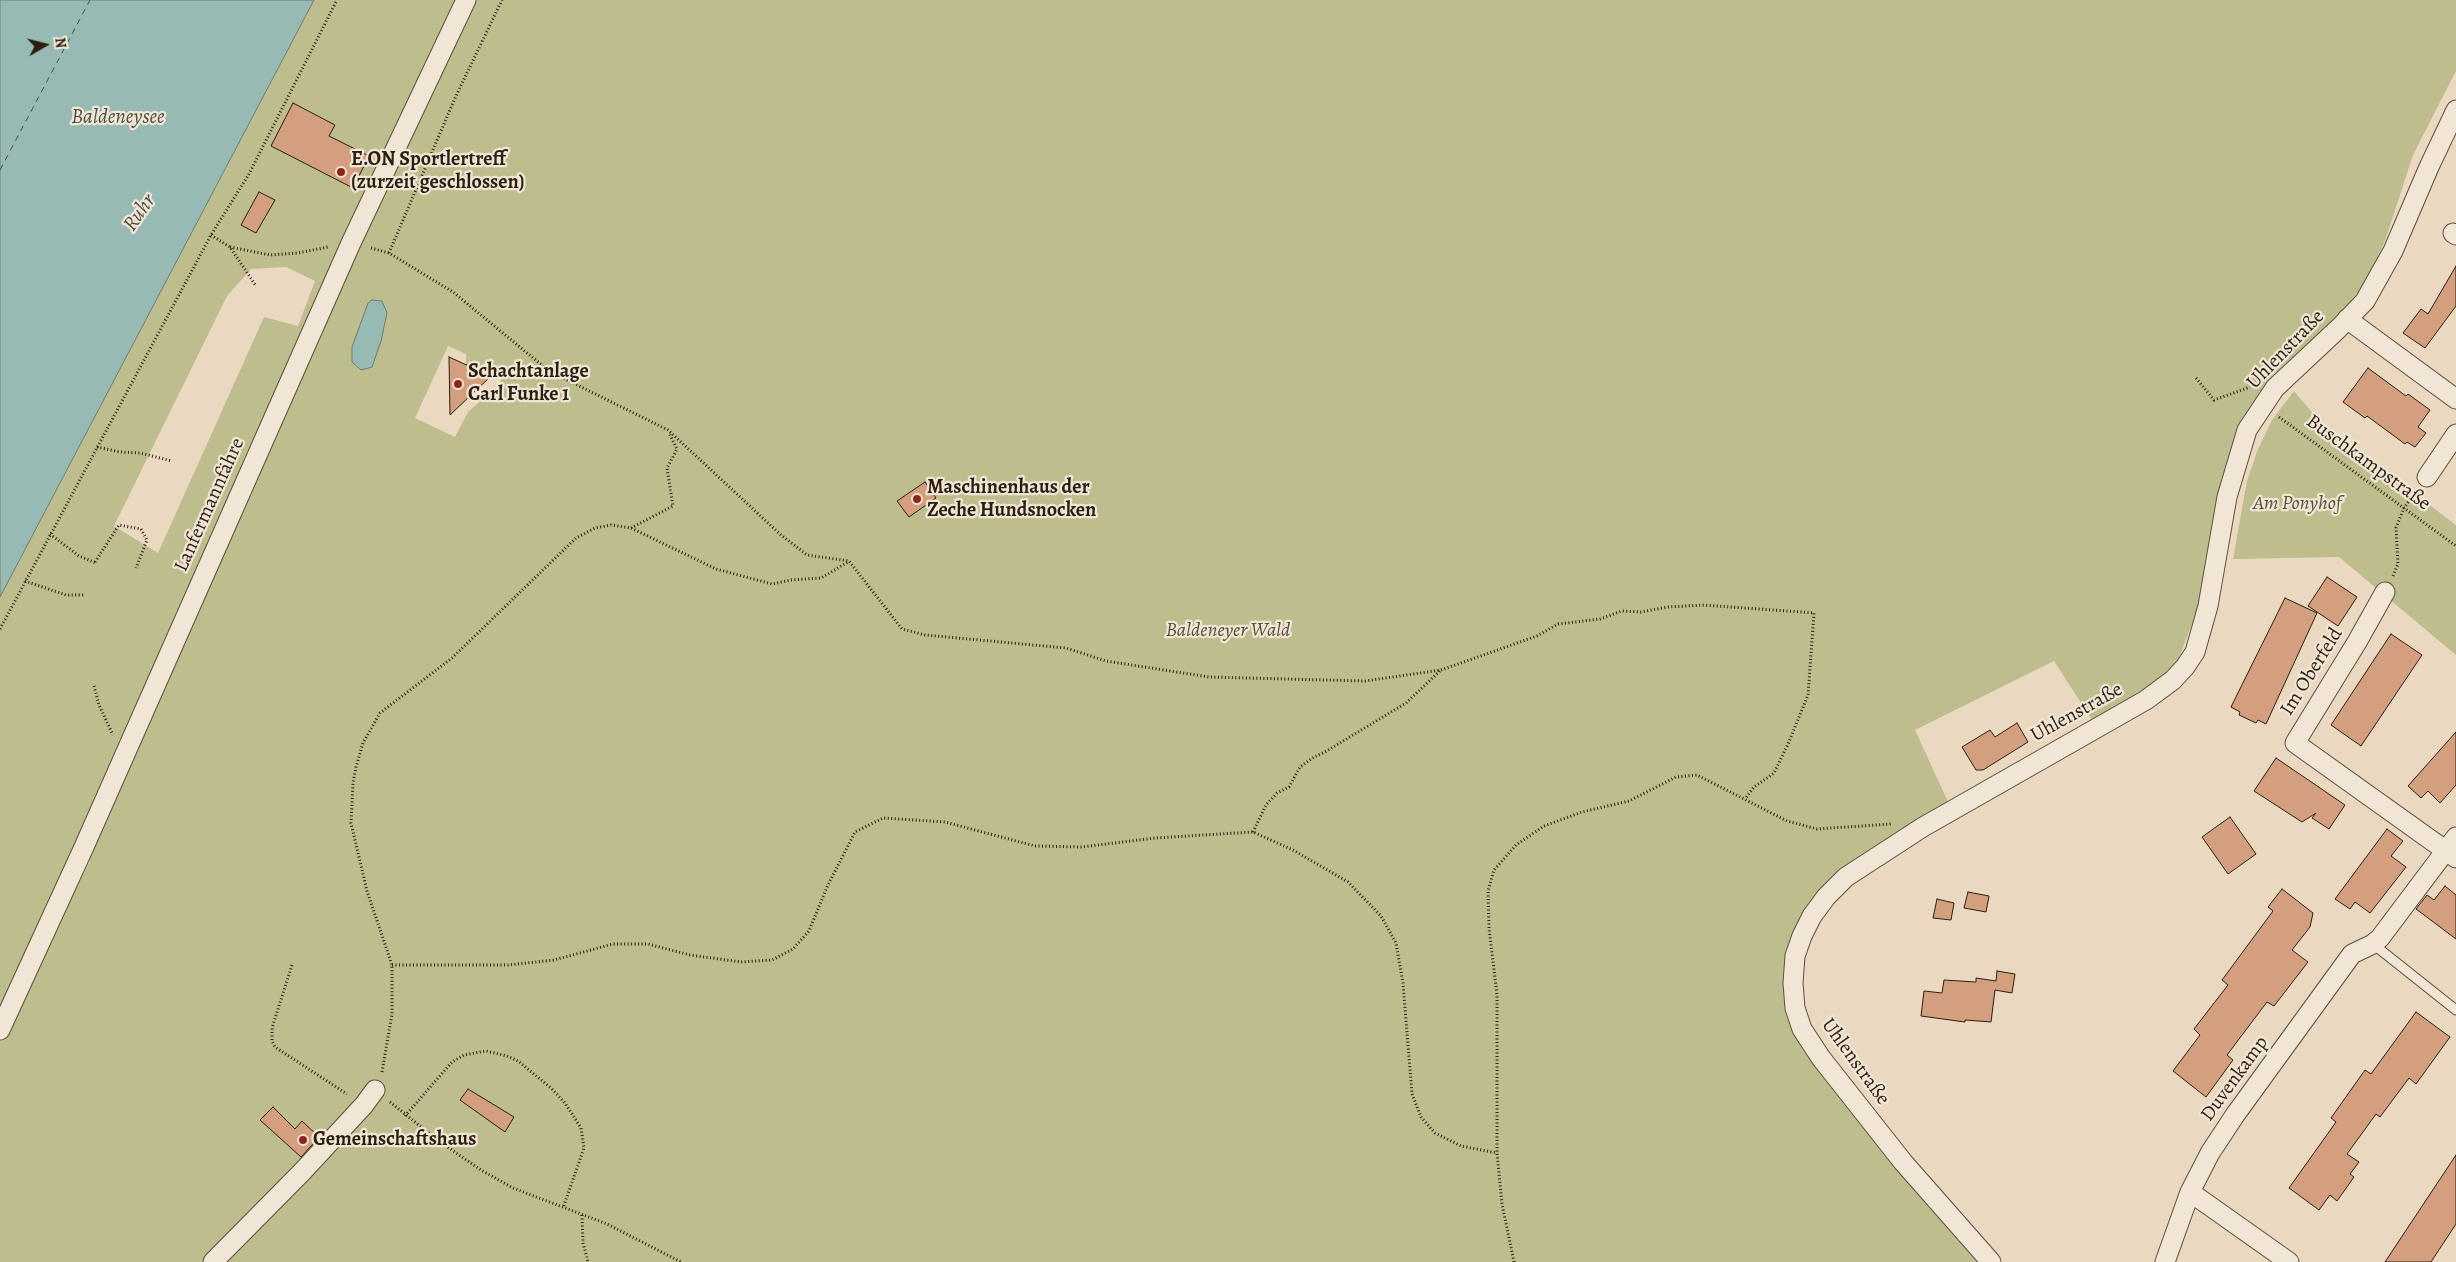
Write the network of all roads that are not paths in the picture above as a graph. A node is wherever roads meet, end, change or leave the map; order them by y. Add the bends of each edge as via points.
1 (466, 0) edge
2 (2456, 110) edge
3 (2347, 319) junction
4 (2456, 400) edge
5 (2456, 434) edge
6 (2427, 477) dead end
7 (2385, 592) road end
8 (2452, 848) edge
9 (2377, 941) junction
10 (2456, 1010) edge
11 (0, 1030) edge
12 (370, 1097) road end
13 (2190, 1192) junction
14 (213, 1262) edge
15 (1990, 1262) edge
16 (2165, 1262) edge
17 (2289, 1262) edge

1 - 11 street, Lanfermannfähre via 351,243
2 - 3 street, Uhlenstraße via 2382,274 2365,301
3 - 4 street
3 - 15 street, Uhlenstraße via 2274,388 2247,430 2227,497 2208,606 2195,652 2185,667 2146,700 1923,827 1846,877 1812,916 1795,956 1795,1008 1802,1029 1903,1162
5 - 6 street
7 - 8 street, Im Oberfeld via 2358,642 2294,743
8 - 9 street, Im Oberfeld
9 - 10 lane
9 - 13 street, Duvenkamp via 2352,954 2235,1115
12 - 14 street
13 - 16 street, Duvenkamp
13 - 17 street

